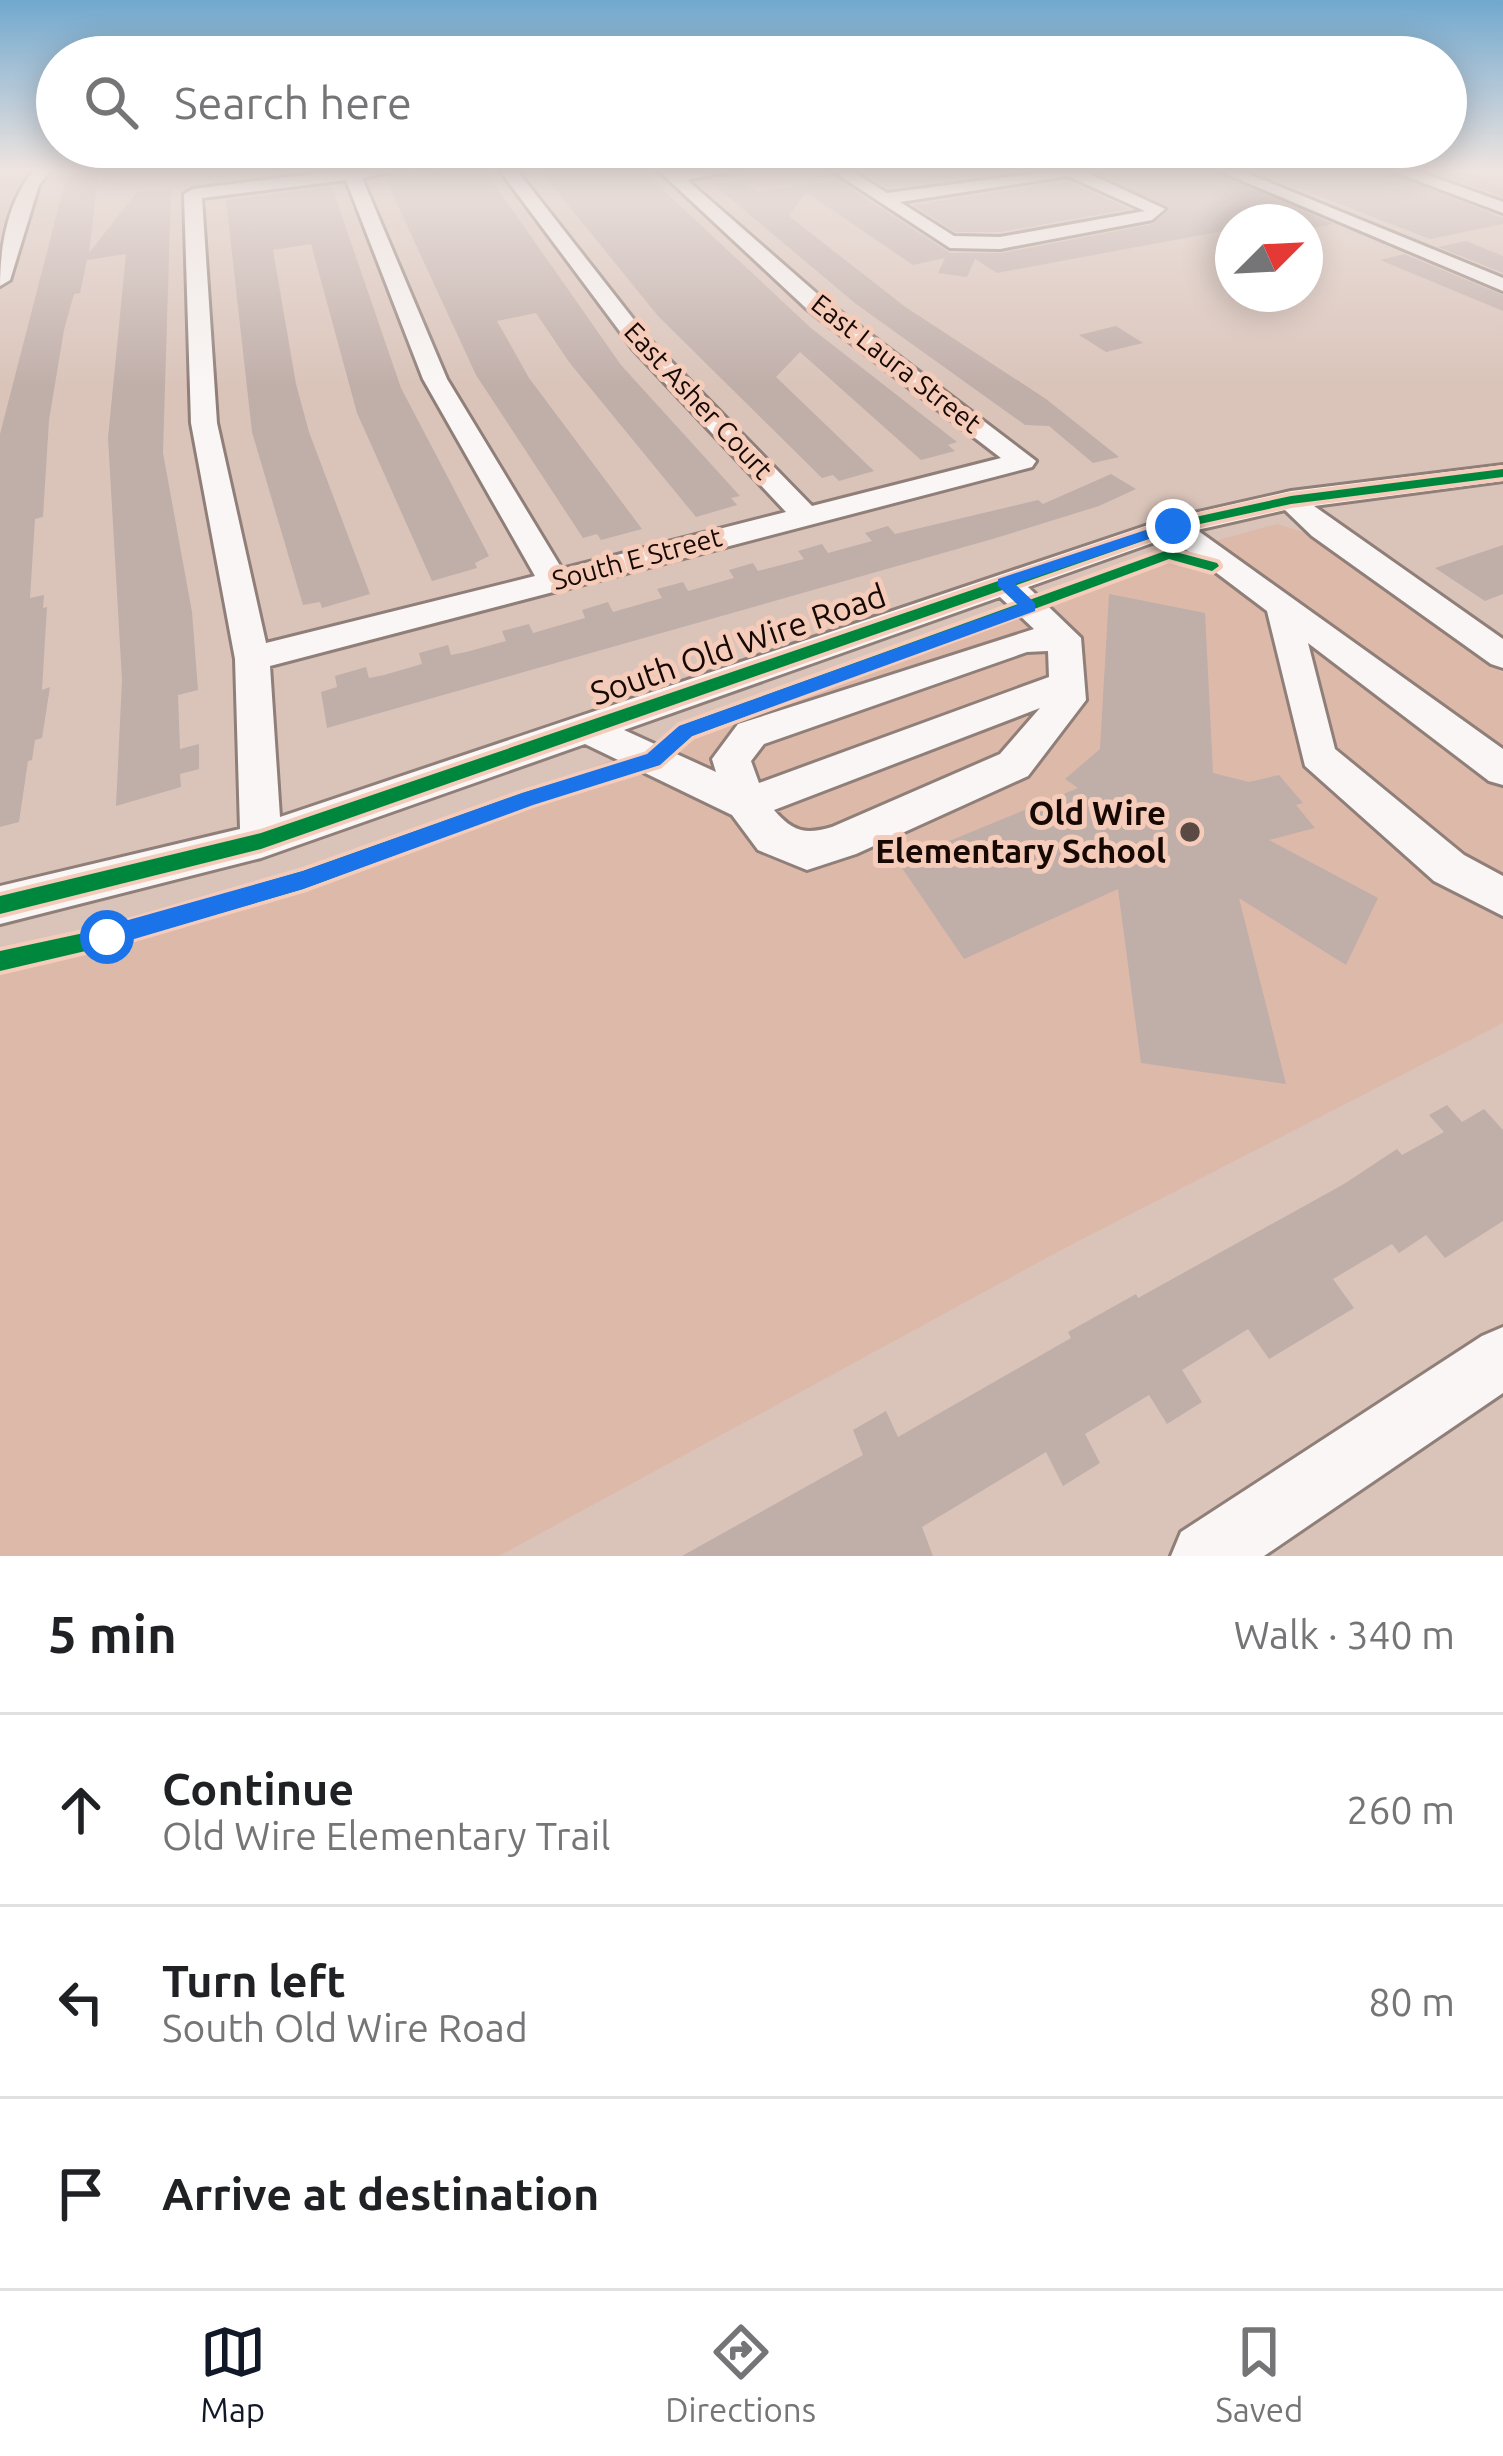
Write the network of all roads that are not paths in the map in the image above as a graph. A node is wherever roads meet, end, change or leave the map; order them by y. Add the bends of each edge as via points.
1 (13, 241) edge
2 (196, 241) edge
3 (379, 241) edge
4 (562, 241) edge
5 (745, 241) edge
6 (948, 241) edge
7 (1013, 241) edge
8 (1396, 241) edge
9 (0, 280) edge
10 (1503, 285) edge
11 (1022, 461) joint
12 (1503, 473) edge
13 (1291, 500) junction
14 (805, 516) junction
15 (1173, 526) junction
16 (554, 581) junction
17 (1004, 583) junction
18 (1282, 607) junction
19 (1064, 638) junction
20 (1500, 649) edge
21 (252, 659) junction
22 (1067, 684) junction
23 (588, 729) junction
24 (1503, 770) edge
25 (746, 804) junction
26 (261, 841) junction
27 (1503, 898) edge
28 (0, 905) edge
29 (1503, 1357) edge
30 (1205, 1556) edge

1 - 9 street
2 - 21 street via 204,423
3 - 16 street via 435,380
4 - 14 street, East Asher Court via 641,344
5 - 11 street, East Laura Street
6 - 7 street
8 - 10 street
11 - 14 street, South E Street
12 - 13 street, South Old Wire Road
13 - 15 street, South Old Wire Road
13 - 20 street
14 - 16 street, South E Street
15 - 17 street, South Old Wire Road
15 - 18 street
16 - 21 street, South E Street
17 - 19 street
17 - 23 street, South Old Wire Road
18 - 24 street
18 - 27 street via 1318,756 1449,868
19 - 22 street
19 - 25 street via 1024,641 751,734 731,759
21 - 26 street
22 - 25 street
22 - 25 street via 1068,700 1014,766 841,842 807,852 773,838
23 - 25 street
23 - 26 street, South Old Wire Road
26 - 28 street, South Old Wire Road
29 - 30 street

